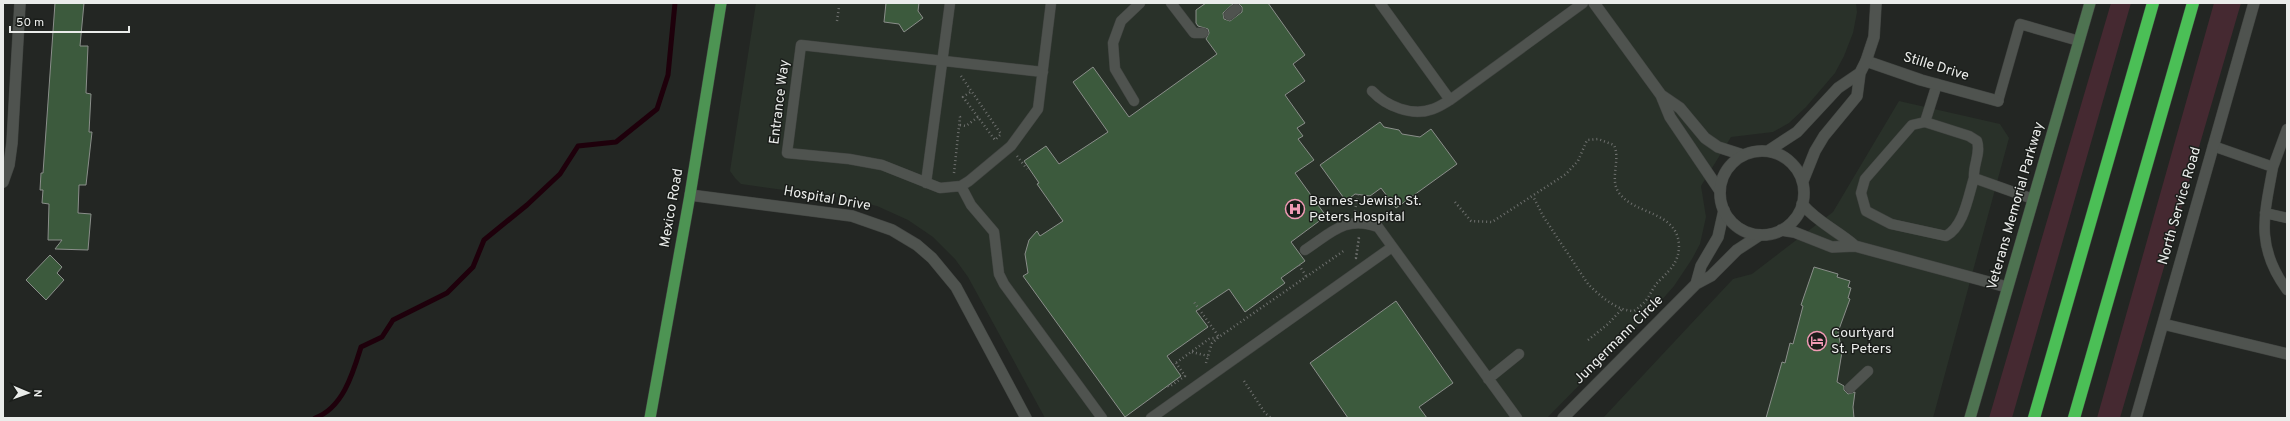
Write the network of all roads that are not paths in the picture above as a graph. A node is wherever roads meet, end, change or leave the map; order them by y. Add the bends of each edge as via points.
1 (20, 3) edge
2 (721, 3) edge
3 (950, 3) edge
4 (1051, 3) edge
5 (1140, 3) edge
6 (1171, 3) edge
7 (1380, 3) edge
8 (1583, 3) edge
9 (1594, 3) edge
10 (1876, 3) edge
11 (2090, 3) edge
12 (2153, 3) edge
13 (2193, 3) edge
14 (2254, 3) edge
15 (1203, 33) dead end
16 (2079, 41) junction
17 (942, 61) junction
18 (1866, 61) junction
19 (1043, 72) junction
20 (1860, 73) junction
21 (1937, 84) junction
22 (1372, 92) dead end
23 (1661, 95) junction
24 (1450, 100) junction
25 (1998, 100) joint
26 (1134, 101) dead end
27 (1925, 122) junction
28 (2287, 128) edge
29 (2213, 146) junction
30 (1768, 151) junction
31 (1743, 155) junction
32 (2273, 167) junction
33 (1974, 178) junction
34 (1803, 181) junction
35 (3, 182) edge
36 (926, 183) junction
37 (961, 186) junction
38 (1720, 191) junction
39 (690, 195) junction
40 (2033, 199) junction
41 (1802, 204) junction
42 (1724, 210) junction
43 (2265, 213) junction
44 (2287, 218) edge
45 (1781, 230) junction
46 (1760, 235) junction
47 (1855, 246) junction
48 (1392, 247) junction
49 (1305, 250) dead end
50 (1696, 284) junction
51 (2007, 287) junction
52 (2287, 290) edge
53 (2163, 324) junction
54 (1520, 354) dead end
55 (2287, 354) edge
56 (1868, 371) dead end
57 (1488, 379) junction
58 (1850, 388) dead end
59 (650, 418) edge
60 (1026, 418) edge
61 (1102, 418) edge
62 (1151, 418) edge
63 (1517, 418) edge
64 (1563, 418) edge
65 (1970, 418) edge
66 (2034, 418) edge
67 (2074, 418) edge
68 (2136, 418) edge

1 - 35 street via 12,143 9,165
2 - 39 main road, Mexico Road
3 - 17 lane
4 - 19 lane
5 - 26 lane via 1121,21 1113,43 1115,69
6 - 15 lane via 1194,33
7 - 24 lane
8 - 24 lane
9 - 23 street
10 - 18 street via 1874,37
11 - 16 main road, Veterans Memorial Parkway
12 - 66 highway
13 - 67 highway
14 - 29 street, North Service Road
16 - 25 lane via 2020,24
16 - 40 main road, Veterans Memorial Parkway
17 - 19 lane, Entrance Way
17 - 36 lane
17 - 36 lane, Entrance Way via 801,45 787,153 882,165
18 - 20 street
18 - 21 street, Stille Drive
19 - 37 lane via 1038,109 1011,146
20 - 30 street via 1838,88 1798,132
20 - 34 street via 1857,96 1824,136
21 - 25 street, Stille Drive
21 - 27 lane
22 - 24 lane via 1382,102 1399,109 1417,111 1432,110
23 - 31 street via 1680,108 1705,138 1718,147
23 - 38 street via 1670,117
27 - 33 lane via 1977,141 1980,150 1973,169
27 - 33 lane via 1912,125 1865,179 1861,193 1866,211 1891,224 1946,236 1954,232 1959,223
28 - 32 lane
29 - 32 lane
29 - 53 street, North Service Road
30 - 31 street via 1755,151
30 - 34 street via 1789,160 1797,168
31 - 38 street via 1726,171
32 - 43 lane
33 - 40 lane
34 - 41 street
36 - 37 lane, Entrance Way via 940,188
37 - 61 lane via 971,205 994,232 999,274 1004,284
38 - 42 street
39 - 59 main road, Mexico Road
39 - 60 street, Hospital Drive via 852,216 892,230 917,245 932,258 956,287
40 - 51 main road, Veterans Memorial Parkway
41 - 45 street via 1796,219
41 - 47 street via 1822,224 1836,230
42 - 46 street via 1736,226 1746,232
42 - 50 street, Jungermann Circle via 1718,237 1701,266
43 - 44 lane
43 - 52 lane via 2263,230 2266,247
45 - 46 street
45 - 47 street via 1794,232 1832,247
46 - 50 street, Jungermann Circle via 1737,250 1711,276
47 - 51 street
48 - 49 lane via 1378,227 1357,222 1340,227
48 - 57 lane
48 - 62 lane
50 - 64 street, Jungermann Circle
51 - 65 main road, Veterans Memorial Parkway
53 - 55 street
53 - 68 street, North Service Road
54 - 57 lane
56 - 58 lane
57 - 63 lane

